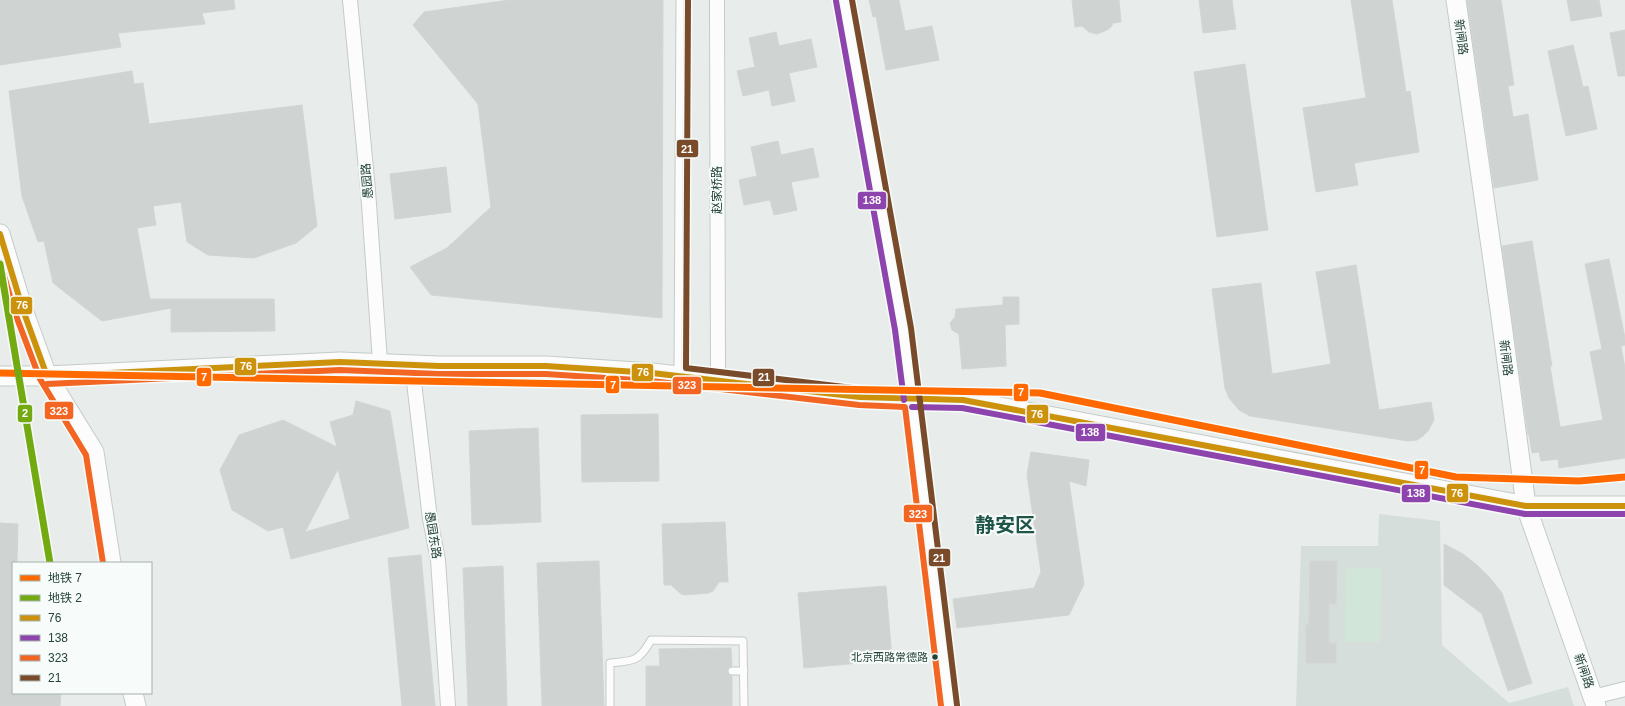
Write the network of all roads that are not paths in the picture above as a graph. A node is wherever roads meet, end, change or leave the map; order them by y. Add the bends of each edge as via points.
1 (350, 0) edge
2 (680, 0) edge
3 (717, 0) edge
4 (844, 0) edge
5 (1456, 0) edge
6 (0, 234) edge
7 (380, 362) junction
8 (412, 365) junction
9 (678, 375) junction
10 (0, 376) edge
11 (47, 376) junction
12 (718, 380) junction
13 (912, 399) junction
14 (1526, 506) junction
15 (1625, 506) edge
16 (111, 562) edge
17 (744, 670) junction
18 (732, 671) dead end
19 (1625, 689) edge
20 (133, 694) edge
21 (1594, 701) edge
22 (136, 706) edge
23 (448, 706) edge
24 (610, 706) edge
25 (744, 706) edge
26 (949, 706) edge

1 - 7 street, 愚园路 via 368,190
2 - 9 lane
3 - 12 street, 赵家桥路
4 - 13 main road via 903,329
5 - 14 main road, 新闸路
6 - 11 main road via 23,310
7 - 8 main road
7 - 11 main road via 297,363
8 - 9 main road via 546,366
8 - 23 street, 愚园东路 via 430,519 438,560
9 - 12 main road
10 - 11 main road
11 - 16 main road via 94,452
12 - 13 main road via 860,398
13 - 14 main road via 963,400
13 - 26 main road
14 - 15 main road
14 - 21 main road, 新闸路
17 - 18 lane
17 - 24 lane via 743,641 651,640 644,653 634,661 610,663
17 - 25 lane
19 - 21 street
20 - 22 main road

